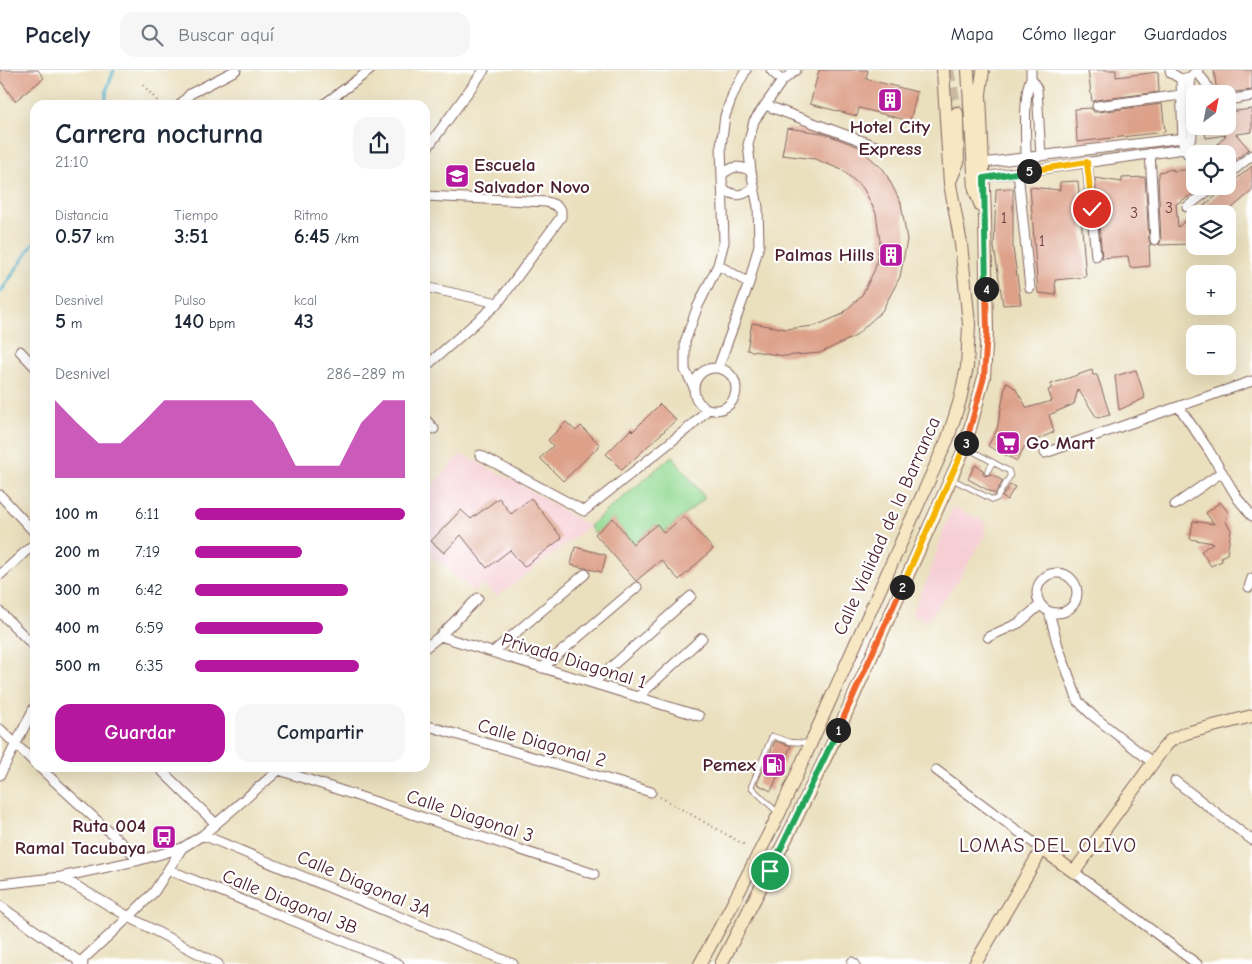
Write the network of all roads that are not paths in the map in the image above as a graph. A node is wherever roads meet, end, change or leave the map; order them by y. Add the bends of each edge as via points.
1 (236, 70) edge
2 (370, 70) edge
3 (484, 70) edge
4 (746, 70) edge
5 (771, 70) edge
6 (796, 70) edge
7 (944, 70) edge
8 (968, 70) edge
9 (983, 70) edge
10 (1170, 70) edge
11 (1031, 74) edge
12 (1191, 75) edge
13 (782, 81) junction
14 (1206, 85) edge
15 (1181, 95) junction
16 (1252, 96) edge
17 (1236, 99) edge
18 (185, 100) edge
19 (330, 100) edge
20 (766, 104) junction
21 (1097, 106) dead end
22 (956, 113) tunnel mouth
23 (1183, 138) junction
24 (430, 144) edge
25 (881, 148) dead end
26 (1184, 149) junction
27 (1186, 152) edge
28 (1150, 153) junction
29 (1252, 155) edge
30 (1041, 156) junction
31 (1026, 158) junction
32 (1087, 162) junction
33 (983, 163) junction
34 (1236, 168) edge
35 (1034, 170) junction
36 (751, 171) junction
37 (1018, 172) junction
38 (722, 174) junction
39 (984, 178) junction
40 (950, 184) junction
41 (754, 187) junction
42 (723, 189) junction
43 (1202, 195) edge
44 (430, 196) edge
45 (1190, 205) edge
46 (985, 215) junction
47 (1155, 240) dead end
48 (1096, 256) dead end
49 (718, 265) junction
50 (749, 282) junction
51 (986, 287) junction
52 (430, 288) edge
53 (965, 288) junction
54 (1030, 288) dead end
55 (498, 303) junction
56 (20, 351) dead end
57 (30, 362) edge
58 (430, 363) edge
59 (718, 368) junction
60 (1252, 381) edge
61 (694, 387) junction
62 (1179, 407) junction
63 (708, 409) junction
64 (430, 425) edge
65 (434, 429) dead end
66 (965, 447) junction
67 (1044, 453) dead end
68 (480, 455) dead end
69 (993, 462) junction
70 (987, 472) dead end
71 (1222, 472) junction
72 (951, 478) junction
73 (980, 485) dead end
74 (976, 492) junction
75 (0, 494) edge
76 (1175, 505) dead end
77 (1252, 516) edge
78 (30, 527) edge
79 (30, 548) edge
80 (585, 574) dead end
81 (0, 575) edge
82 (637, 587) dead end
83 (691, 596) dead end
84 (478, 598) dead end
85 (1040, 605) junction
86 (0, 612) edge
87 (1049, 612) junction
88 (440, 636) junction
89 (988, 637) dead end
90 (702, 638) dead end
91 (30, 642) edge
92 (430, 644) edge
93 (493, 652) junction
94 (542, 668) junction
95 (593, 683) junction
96 (638, 697) junction
97 (699, 716) dead end
98 (1252, 716) edge
99 (30, 717) edge
100 (430, 726) edge
101 (0, 729) edge
102 (812, 743) junction
103 (16, 746) junction
104 (30, 759) edge
105 (1153, 763) junction
106 (936, 770) dead end
107 (44, 772) edge
108 (162, 772) edge
109 (274, 772) edge
110 (291, 772) edge
111 (0, 775) edge
112 (1175, 781) dead end
113 (651, 792) road end
114 (779, 814) junction
115 (216, 824) junction
116 (202, 835) junction
117 (1252, 840) edge
118 (182, 848) junction
119 (1042, 849) junction
120 (140, 860) junction
121 (169, 870) junction
122 (1074, 872) junction
123 (594, 874) dead end
124 (60, 877) junction
125 (0, 884) edge
126 (0, 906) edge
127 (129, 917) junction
128 (81, 963) edge
129 (977, 963) edge
130 (218, 964) edge
131 (399, 964) edge
132 (513, 964) edge
133 (700, 964) edge
134 (721, 964) edge
135 (1197, 964) edge

1 - 18 street
2 - 19 street
3 - 24 street
4 - 38 street via 725,116
5 - 13 street
6 - 13 street
7 - 40 main road, Calle Vialidad de la Barranca
8 - 46 main road via 975,190
9 - 33 main road, Calle Vialidad de la Barranca via 980,94
10 - 12 street via 1171,73
11 - 30 street via 1037,89
11 - 31 street
12 - 14 street
12 - 15 street
12 - 26 street via 1192,138
13 - 20 street
15 - 21 street
15 - 23 street
16 - 17 street
20 - 25 street
20 - 36 street via 754,121 748,145
22 - 40 main road via 958,162
23 - 26 street
23 - 30 street
26 - 27 street
26 - 28 street
28 - 32 street
28 - 47 street
29 - 34 street
30 - 31 street
31 - 33 street
31 - 35 street
32 - 35 street
32 - 48 street
33 - 39 main road, Calle Vialidad de la Barranca
35 - 37 street
36 - 38 street via 742,166 730,167
36 - 41 street
37 - 39 street
37 - 54 street
38 - 42 street
39 - 46 main road, Calle Vialidad de la Barranca
40 - 53 main road, Calle Vialidad de la Barranca
41 - 42 street via 746,194 734,195
41 - 50 street via 759,245
42 - 49 street via 724,242
43 - 45 street
44 - 55 street via 547,202 561,210 562,217
46 - 51 main road, Calle Vialidad de la Barranca
49 - 50 street
49 - 61 street via 685,342 685,370
50 - 59 street
51 - 53 main road
51 - 66 main road, Calle Vialidad de la Barranca via 984,377
52 - 55 street
53 - 102 main road, Calle Vialidad de la Barranca via 969,324 967,367 948,438
55 - 58 street
56 - 57 street
59 - 61 street via 704,370 695,380
59 - 63 street via 734,380 735,394 733,401 722,409
60 - 62 street
61 - 63 street via 697,400
62 - 67 street
62 - 71 street
63 - 68 street via 584,511
64 - 65 street
66 - 69 lane
66 - 72 main road, Calle Vialidad de la Barranca
69 - 70 lane
69 - 74 lane via 1010,471 1010,476 995,500
71 - 76 street
71 - 77 street
72 - 74 lane
72 - 134 main road, Calle Vialidad de la Barranca via 836,736
73 - 74 lane
75 - 78 street
79 - 81 street
80 - 93 street
82 - 94 street
83 - 95 street
84 - 88 street
85 - 87 street
85 - 87 street via 1036,595 1038,584 1045,577 1065,575 1073,582 1075,601 1069,609
85 - 89 street via 1019,623
86 - 91 street
87 - 105 street via 1078,701
88 - 92 street
88 - 93 street, Privada Diagonal 1
90 - 96 street
93 - 94 street, Privada Diagonal 1
94 - 95 street, Privada Diagonal 1
95 - 96 street, Privada Diagonal 1
96 - 97 street, Privada Diagonal 1
98 - 105 main road via 1171,740
99 - 103 street
100 - 113 street, Calle Diagonal 2
101 - 103 street
102 - 114 main road, Calle Vialidad de la Barranca
102 - 114 lane via 772,736 751,787
103 - 104 street
103 - 111 street
105 - 122 main road
106 - 119 street
107 - 120 street
108 - 115 street
109 - 115 street
110 - 123 street, Calle Diagonal 3
112 - 117 street
114 - 133 main road, Calle Vialidad de la Barranca
115 - 116 street
116 - 118 street
116 - 132 street, Calle Diagonal 3A
118 - 120 street
118 - 121 street
119 - 122 main road
119 - 129 main road
120 - 124 street
121 - 127 street via 154,892
121 - 131 street, Calle Diagonal 3B
122 - 135 street
124 - 125 street
124 - 127 street
126 - 128 street
127 - 128 street
127 - 130 street

